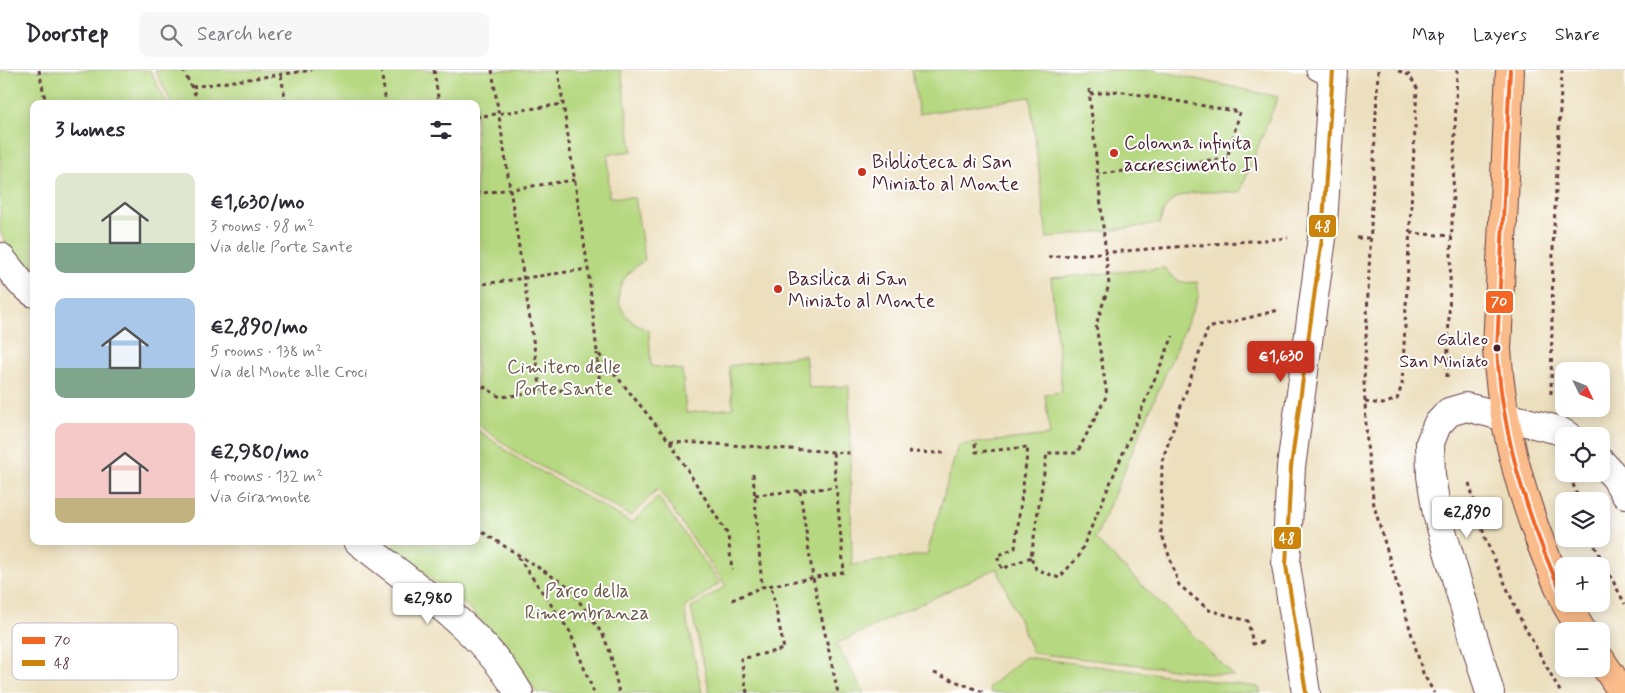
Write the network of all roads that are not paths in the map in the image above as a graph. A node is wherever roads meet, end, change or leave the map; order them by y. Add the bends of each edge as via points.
1 (1510, 70) edge
2 (1327, 73) edge
3 (0, 257) edge
4 (30, 290) edge
5 (1505, 417) junction
6 (1555, 431) edge
7 (1610, 472) edge
8 (1625, 494) edge
9 (363, 545) edge
10 (1555, 579) edge
11 (1610, 674) edge
12 (519, 693) edge
13 (1306, 693) edge
14 (1490, 693) edge
15 (1623, 693) edge

1 - 5 main road via 1497,349
2 - 13 street via 1322,238 1291,467 1286,564
3 - 4 street
5 - 6 street
5 - 10 main road via 1526,503
5 - 14 street via 1466,407 1449,412 1437,425 1430,443 1437,514
7 - 8 street
9 - 12 street via 476,637 506,671
11 - 15 main road

